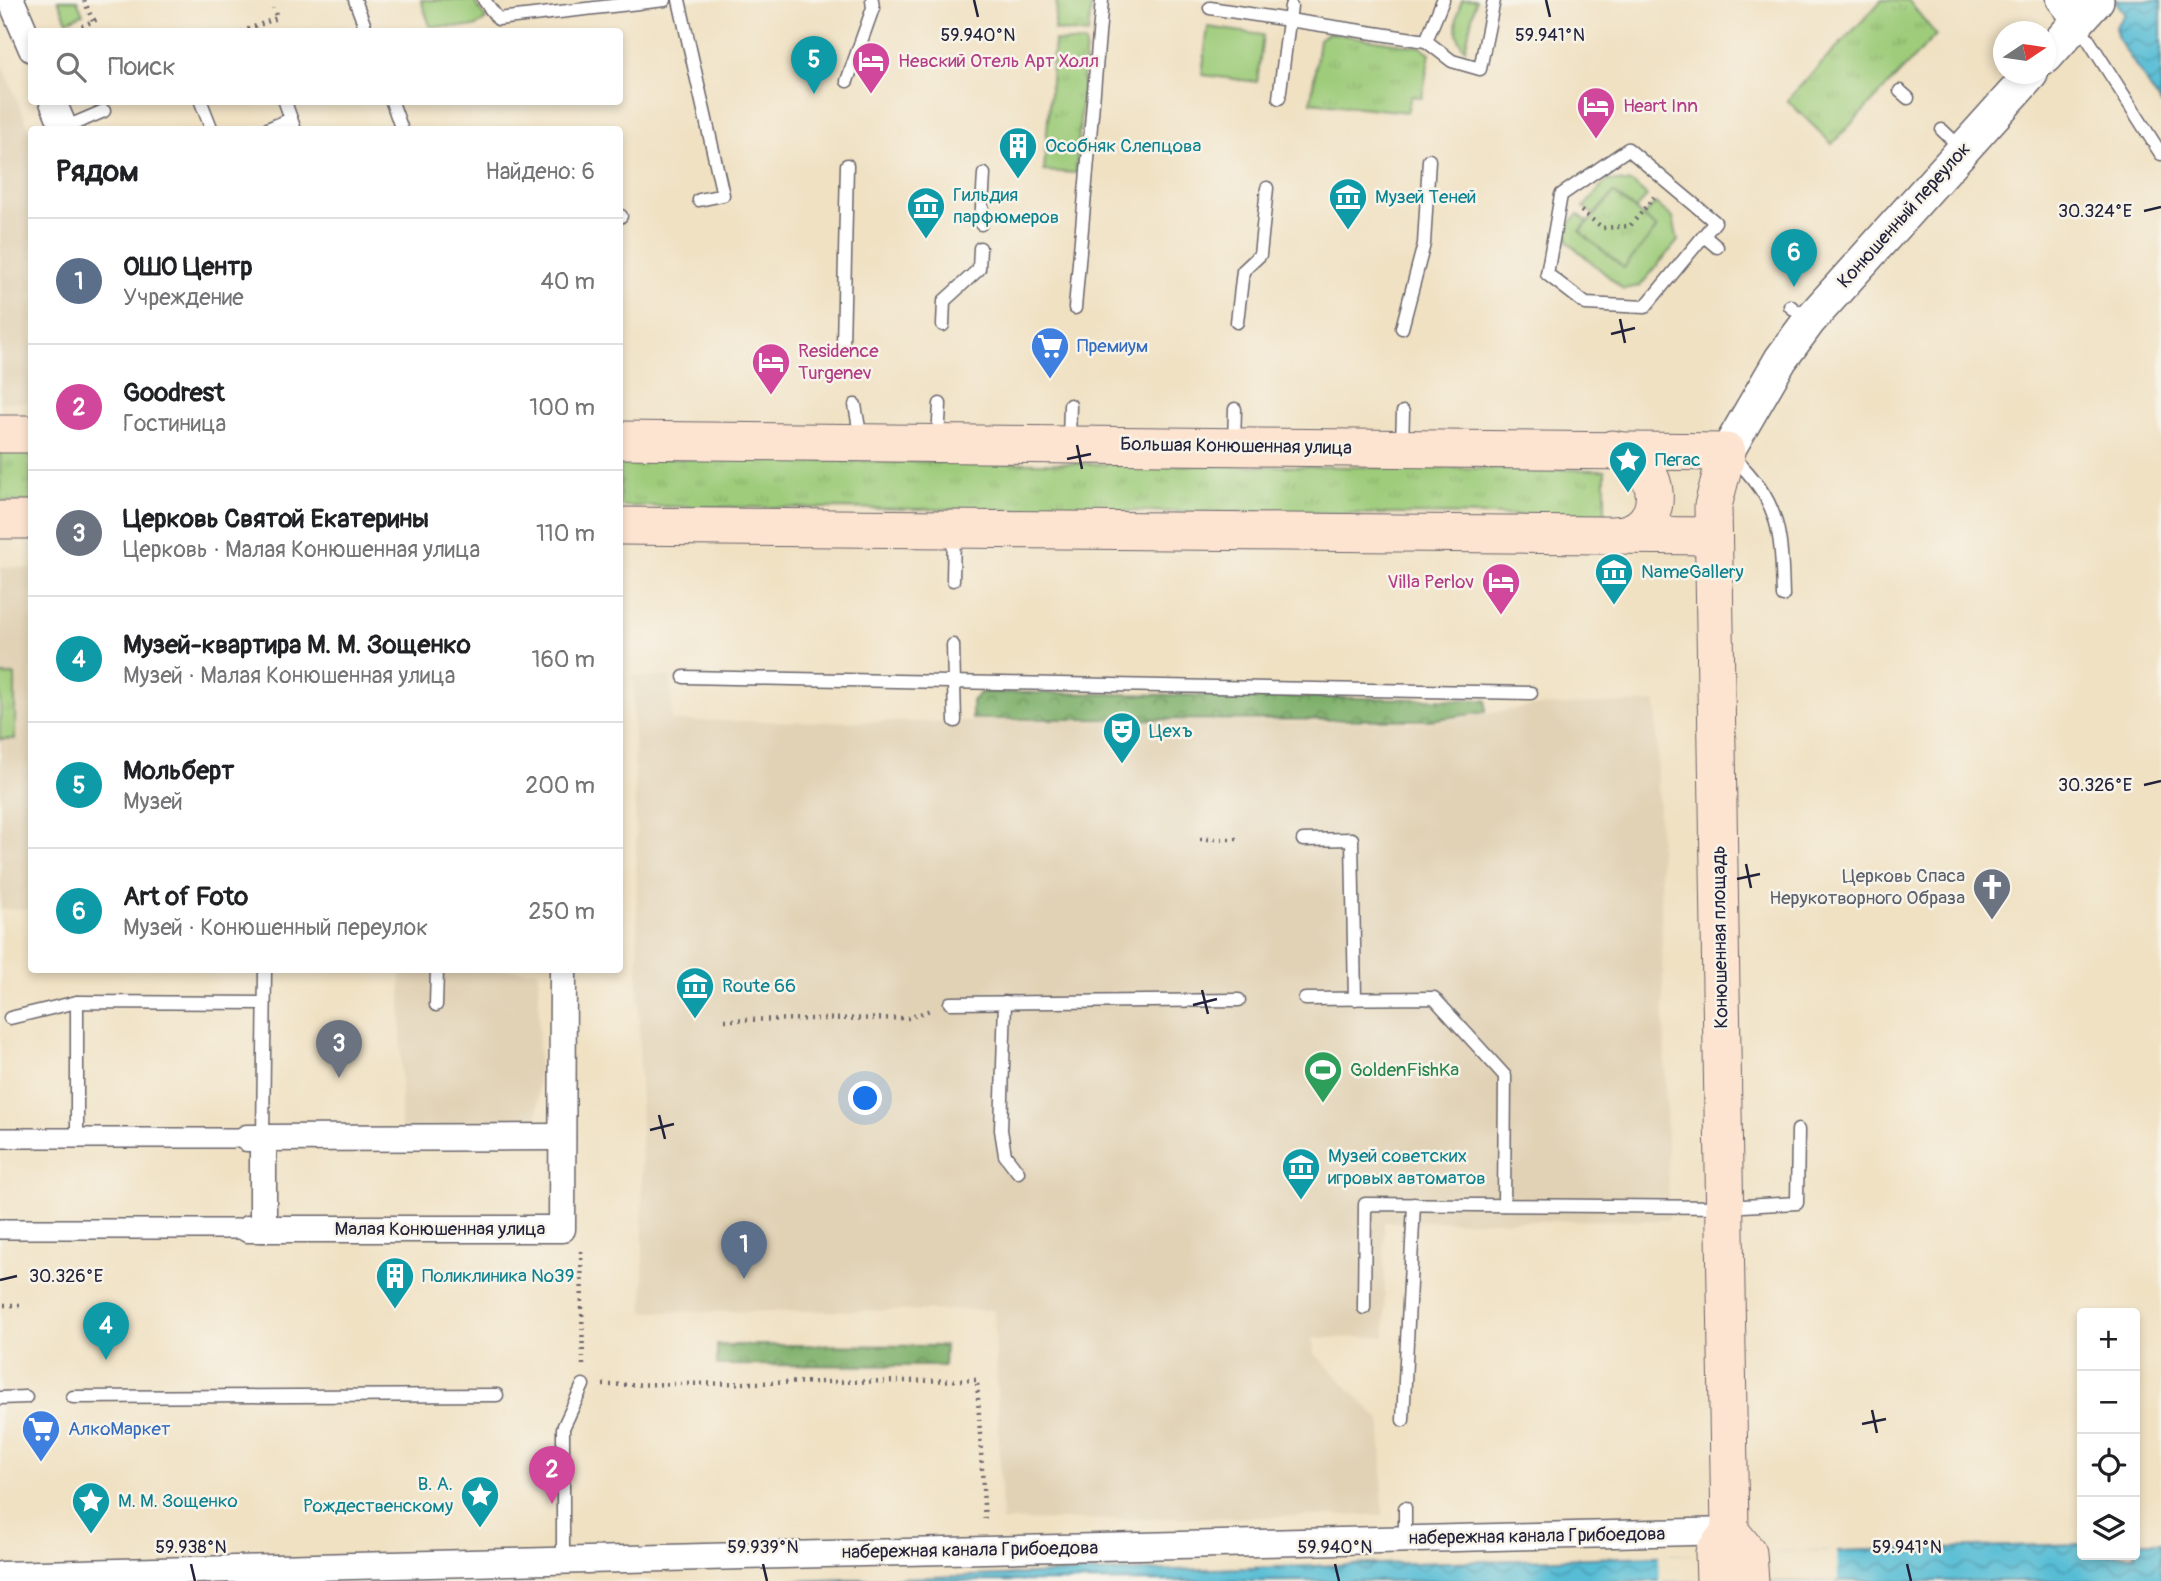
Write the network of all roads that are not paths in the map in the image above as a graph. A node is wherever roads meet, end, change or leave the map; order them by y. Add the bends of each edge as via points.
1 (11, 0) edge
2 (355, 0) edge
3 (484, 0) edge
4 (665, 0) edge
5 (679, 0) edge
6 (873, 0) edge
7 (1102, 0) edge
8 (1443, 0) edge
9 (1494, 0) edge
10 (1291, 6) dead end
11 (2078, 7) edge
12 (1210, 8) dead end
13 (1290, 20) junction
14 (365, 28) edge
15 (28, 40) edge
16 (1426, 41) junction
17 (2056, 41) edge
18 (847, 81) dead end
19 (2019, 84) edge
20 (1279, 98) dead end
21 (55, 105) edge
22 (202, 105) edge
23 (286, 105) edge
24 (393, 105) edge
25 (104, 111) dead end
26 (293, 124) edge
27 (64, 126) edge
28 (72, 126) edge
29 (210, 126) edge
30 (401, 126) edge
31 (2161, 154) edge
32 (1429, 160) dead end
33 (847, 165) dead end
34 (984, 174) dead end
35 (1267, 188) dead end
36 (699, 200) dead end
37 (981, 224) dead end
38 (1704, 236) junction
39 (1717, 247) dead end
40 (980, 248) dead end
41 (1075, 308) dead end
42 (1237, 322) dead end
43 (943, 325) dead end
44 (1402, 328) dead end
45 (843, 346) dead end
46 (1781, 359) joint
47 (940, 404) dead end
48 (855, 405) dead end
49 (1070, 405) dead end
50 (1235, 409) dead end
51 (0, 434) edge
52 (28, 434) edge
53 (623, 440) edge
54 (862, 442) junction
55 (938, 443) junction
56 (1069, 444) junction
57 (1234, 446) junction
58 (1611, 449) junction
59 (1727, 452) junction
60 (0, 520) edge
61 (28, 520) edge
62 (623, 526) edge
63 (954, 529) junction
64 (1611, 535) junction
65 (1713, 536) junction
66 (953, 580) dead end
67 (1783, 596) dead end
68 (953, 645) dead end
69 (684, 677) dead end
70 (954, 682) junction
71 (1531, 693) dead end
72 (955, 721) dead end
73 (1303, 840) dead end
74 (265, 973) edge
75 (437, 973) edge
76 (563, 973) edge
77 (1305, 999) dead end
78 (1355, 999) junction
79 (1239, 1000) dead end
80 (77, 1002) junction
81 (1004, 1002) junction
82 (264, 1003) junction
83 (950, 1003) road end
84 (436, 1005) dead end
85 (10, 1018) dead end
86 (1798, 1130) dead end
87 (562, 1137) junction
88 (0, 1138) edge
89 (78, 1138) junction
90 (255, 1138) junction
91 (1018, 1172) dead end
92 (1415, 1204) junction
93 (1504, 1205) junction
94 (1725, 1207) junction
95 (0, 1229) edge
96 (256, 1229) junction
97 (1364, 1308) dead end
98 (583, 1385) road end
99 (497, 1395) dead end
100 (73, 1397) dead end
101 (0, 1398) edge
102 (26, 1398) dead end
103 (1403, 1420) dead end
104 (1405, 1508) dead end
105 (1405, 1539) junction
106 (1731, 1560) edge
107 (563, 1561) junction
108 (0, 1575) edge

1 - 15 street
2 - 14 lane
3 - 4 lane via 498,19
5 - 36 lane via 723,195
6 - 18 lane
7 - 41 lane
8 - 16 lane
9 - 16 lane via 1480,69 1452,61
10 - 13 lane
11 - 17 street
11 - 31 lane
12 - 13 lane
13 - 16 lane
13 - 20 lane
19 - 46 street, Конюшенный переулок via 1952,140 1800,313
21 - 27 street
22 - 29 lane
23 - 26 lane
24 - 30 lane
25 - 28 lane
32 - 44 lane via 1424,244
33 - 45 lane
34 - 37 lane
35 - 42 lane via 1260,255 1243,271
38 - 38 lane via 1715,222 1628,149 1561,195 1547,274 1586,304 1645,307
38 - 39 lane
40 - 43 lane via 979,269 944,301
46 - 59 street, Конюшенная площадь
47 - 55 lane
48 - 54 lane
49 - 56 lane
50 - 57 lane
51 - 52 main road
53 - 54 main road, Большая Конюшенная улица
54 - 55 main road, Большая Конюшенная улица
55 - 56 main road, Большая Конюшенная улица
56 - 57 main road, Большая Конюшенная улица
57 - 58 main road, Большая Конюшенная улица via 1402,430
58 - 59 main road, Большая Конюшенная улица
58 - 64 main road via 1626,452 1649,472 1654,502 1639,530
59 - 65 main road, Конюшенная площадь via 1713,506
59 - 67 lane via 1774,508
60 - 61 main road
62 - 63 main road
63 - 64 main road
63 - 66 lane
64 - 65 main road
65 - 94 main road, Конюшенная площадь
68 - 70 lane
69 - 70 lane
70 - 71 lane
70 - 72 lane
73 - 78 lane via 1353,839
74 - 82 lane
75 - 84 lane
76 - 87 street, Малая Конюшенная улица
77 - 78 lane
78 - 93 lane via 1434,998 1505,1076
79 - 81 lane
80 - 82 lane
80 - 85 lane
80 - 89 lane
81 - 83 lane
81 - 91 lane via 1002,1130 1005,1155
82 - 90 lane
86 - 94 lane via 1797,1203
87 - 90 street
87 - 96 street, Малая Конюшенная улица via 562,1229
88 - 89 street
89 - 90 street
90 - 96 street
92 - 93 lane
92 - 97 lane via 1365,1204
92 - 103 lane
93 - 94 lane
94 - 106 main road, Конюшенная площадь
95 - 96 street, Малая Конюшенная улица
98 - 107 lane via 563,1428
99 - 100 lane
101 - 102 lane
104 - 105 lane
105 - 106 street, набережная канала Грибоедова
105 - 107 street, набережная канала Грибоедова
107 - 108 street, набережная канала Грибоедова

